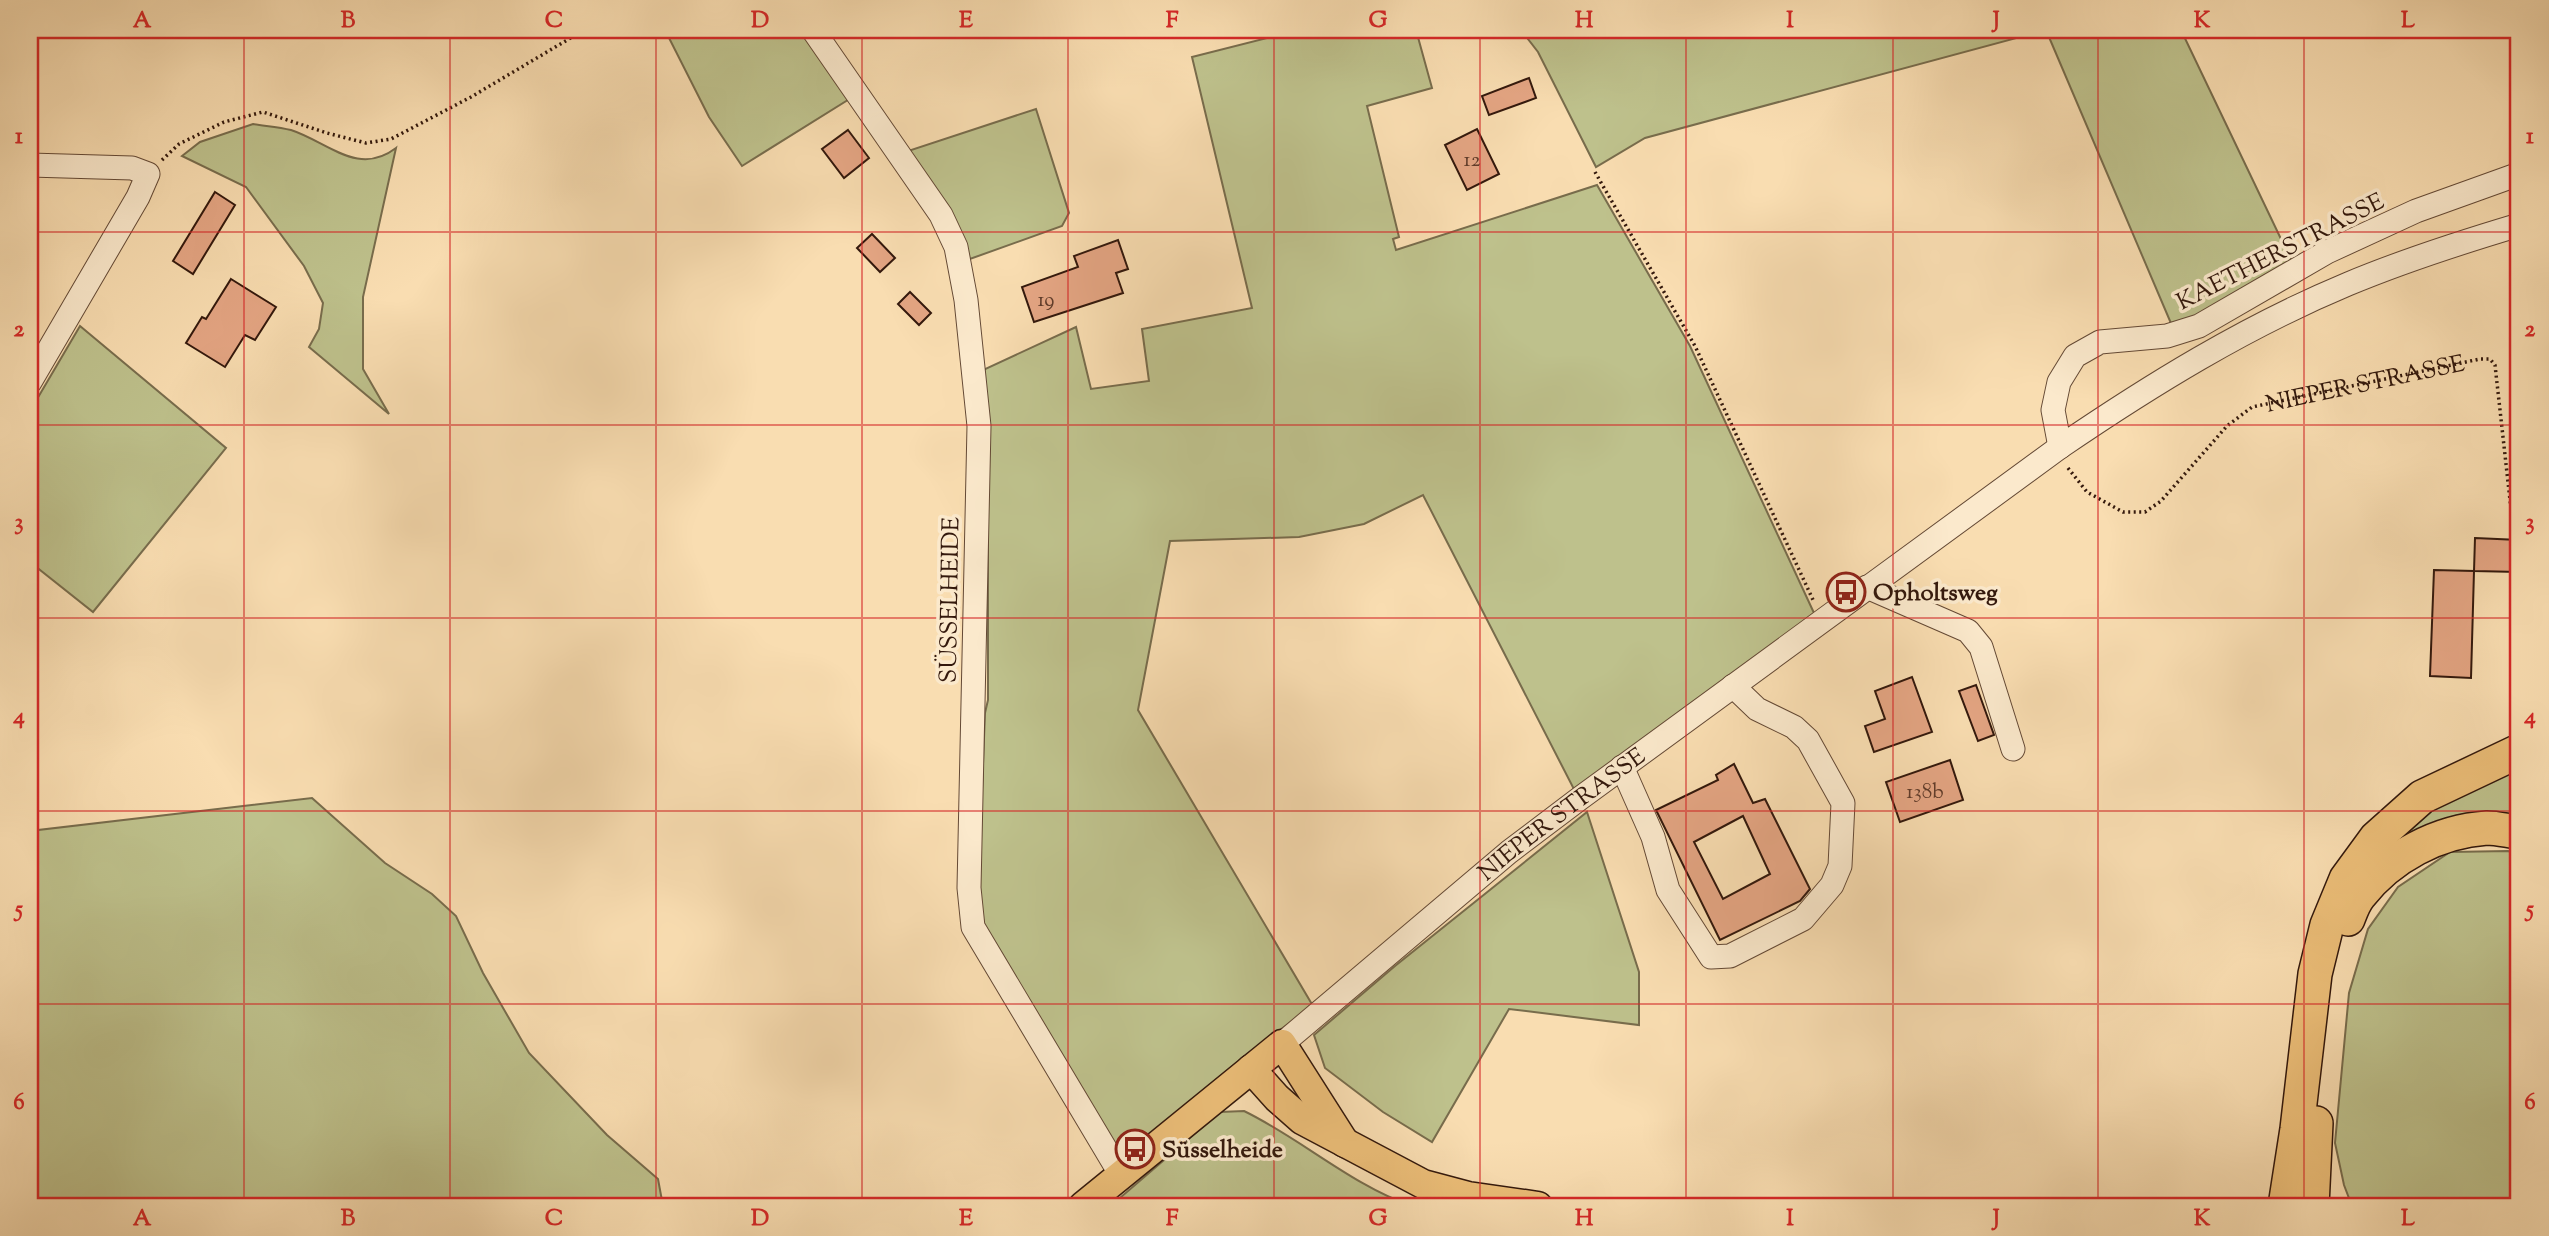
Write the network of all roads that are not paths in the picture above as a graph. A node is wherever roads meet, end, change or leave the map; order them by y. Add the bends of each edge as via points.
1 (813, 30) edge
2 (30, 165) edge
3 (2519, 174) edge
4 (2519, 225) edge
5 (30, 382) edge
6 (2060, 447) junction
7 (1867, 587) junction
8 (1733, 686) junction
9 (2013, 749) dead end
10 (2519, 751) edge
11 (1622, 767) junction
12 (2519, 832) edge
13 (1282, 1044) junction
14 (1251, 1069) junction
15 (1345, 1143) junction
16 (1121, 1175) junction
17 (2300, 1200) edge
18 (1094, 1202) edge
19 (1538, 1206) edge

1 - 16 street, SÜSSELHEIDE via 941,215 956,247 979,426 969,888 973,927
2 - 5 street via 132,168 148,174
3 - 6 street, KAETHERSTRASSE via 2416,211 2327,252 2199,326 2167,336 2100,342 2075,356 2059,382 2053,410
4 - 6 street, NIEPER STRASSE via 2348,284 2273,318 2128,400
6 - 7 street, NIEPER STRASSE
7 - 8 street, NIEPER STRASSE
7 - 9 street via 1968,631 1981,647
8 - 11 street, NIEPER STRASSE
8 - 11 street via 1757,709 1794,727 1808,740 1843,803 1840,866 1832,885 1803,919 1730,956 1711,957 1668,890 1653,837
10 - 17 highway via 2422,797 2376,838 2346,879 2327,925 2315,974
11 - 13 street, NIEPER STRASSE via 1509,852
12 - 17 highway via 2488,828 2445,836 2415,848 2359,896 2327,976
13 - 14 main road, NIEPER STRASSE
13 - 15 main road
14 - 15 main road via 1302,1120
14 - 16 main road, NIEPER STRASSE
15 - 19 main road via 1423,1184
16 - 18 main road, NIEPER STRASSE

